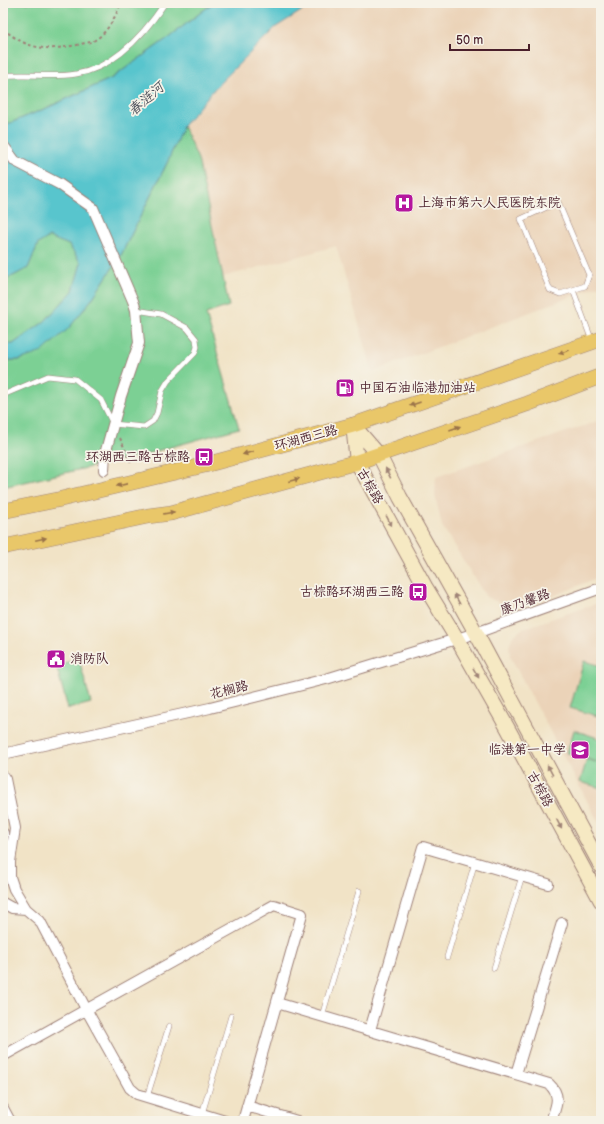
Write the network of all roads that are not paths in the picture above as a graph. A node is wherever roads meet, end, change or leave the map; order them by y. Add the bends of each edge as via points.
1 (165, 3) edge
2 (3, 76) edge
3 (3, 145) edge
4 (573, 290) junction
5 (135, 306) junction
6 (597, 340) edge
7 (601, 376) edge
8 (3, 395) edge
9 (114, 424) junction
10 (353, 425) junction
11 (379, 455) junction
12 (357, 462) junction
13 (104, 470) dead end
14 (3, 511) edge
15 (3, 547) edge
16 (601, 588) edge
17 (476, 633) junction
18 (457, 639) junction
19 (3, 754) edge
20 (3, 776) edge
21 (3, 833) edge
22 (3, 843) edge
23 (475, 862) junction
24 (601, 866) edge
25 (522, 876) junction
26 (548, 884) dead end
27 (359, 890) dead end
28 (601, 900) edge
29 (3, 903) edge
30 (26, 909) junction
31 (562, 923) dead end
32 (447, 957) dead end
33 (494, 968) dead end
34 (277, 1003) junction
35 (86, 1009) junction
36 (231, 1016) dead end
37 (322, 1016) junction
38 (169, 1026) dead end
39 (370, 1030) junction
40 (3, 1056) edge
41 (516, 1074) junction
42 (147, 1098) junction
43 (247, 1106) junction
44 (3, 1108) edge
45 (202, 1114) junction
46 (10, 1121) edge
47 (225, 1121) edge
48 (243, 1121) edge
49 (297, 1121) edge
50 (552, 1121) edge

1 - 2 lane via 155,19 124,51 99,66 77,74
3 - 5 street via 15,161 59,184 93,208
4 - 4 lane via 585,286 589,275 558,202 521,218 550,290 560,294
4 - 6 lane
5 - 9 street via 139,343
5 - 9 lane via 161,314 187,328 196,339 197,347 195,353 168,381 162,391 153,421 144,427
6 -> 10 main road, 环湖西三路
11 -> 7 main road
8 - 9 lane via 48,376 75,379 101,400
9 - 13 street via 105,454
10 - 11 street, 古棕路
10 - 12 street, 古棕路
10 -> 14 main road, 环湖西三路 via 205,465
11 - 12 main road
17 -> 11 street, 古棕路
15 -> 12 main road via 171,513
12 -> 18 street, 古棕路
16 - 17 street, 康乃馨路
17 - 18 street, 康乃馨路
24 -> 17 street, 古棕路
18 - 19 street, 花榈路 via 326,679 210,708
18 -> 28 street, 古棕路
20 - 30 street via 15,828 10,877
21 - 22 street
23 - 25 street
23 - 32 lane
23 - 39 street via 423,847
25 - 26 street
25 - 33 lane
27 - 37 lane
29 - 30 street via 12,908
30 - 35 street via 40,921
31 - 41 street
34 - 35 street via 302,914 274,905
34 - 37 street
34 - 43 street
35 - 40 street
35 - 42 street via 130,1088
36 - 45 lane
37 - 39 street
38 - 42 lane
39 - 41 street
41 - 50 street via 549,1084 554,1089 557,1103
42 - 45 street
43 - 48 street
43 - 49 street
44 - 46 street
45 - 47 street

